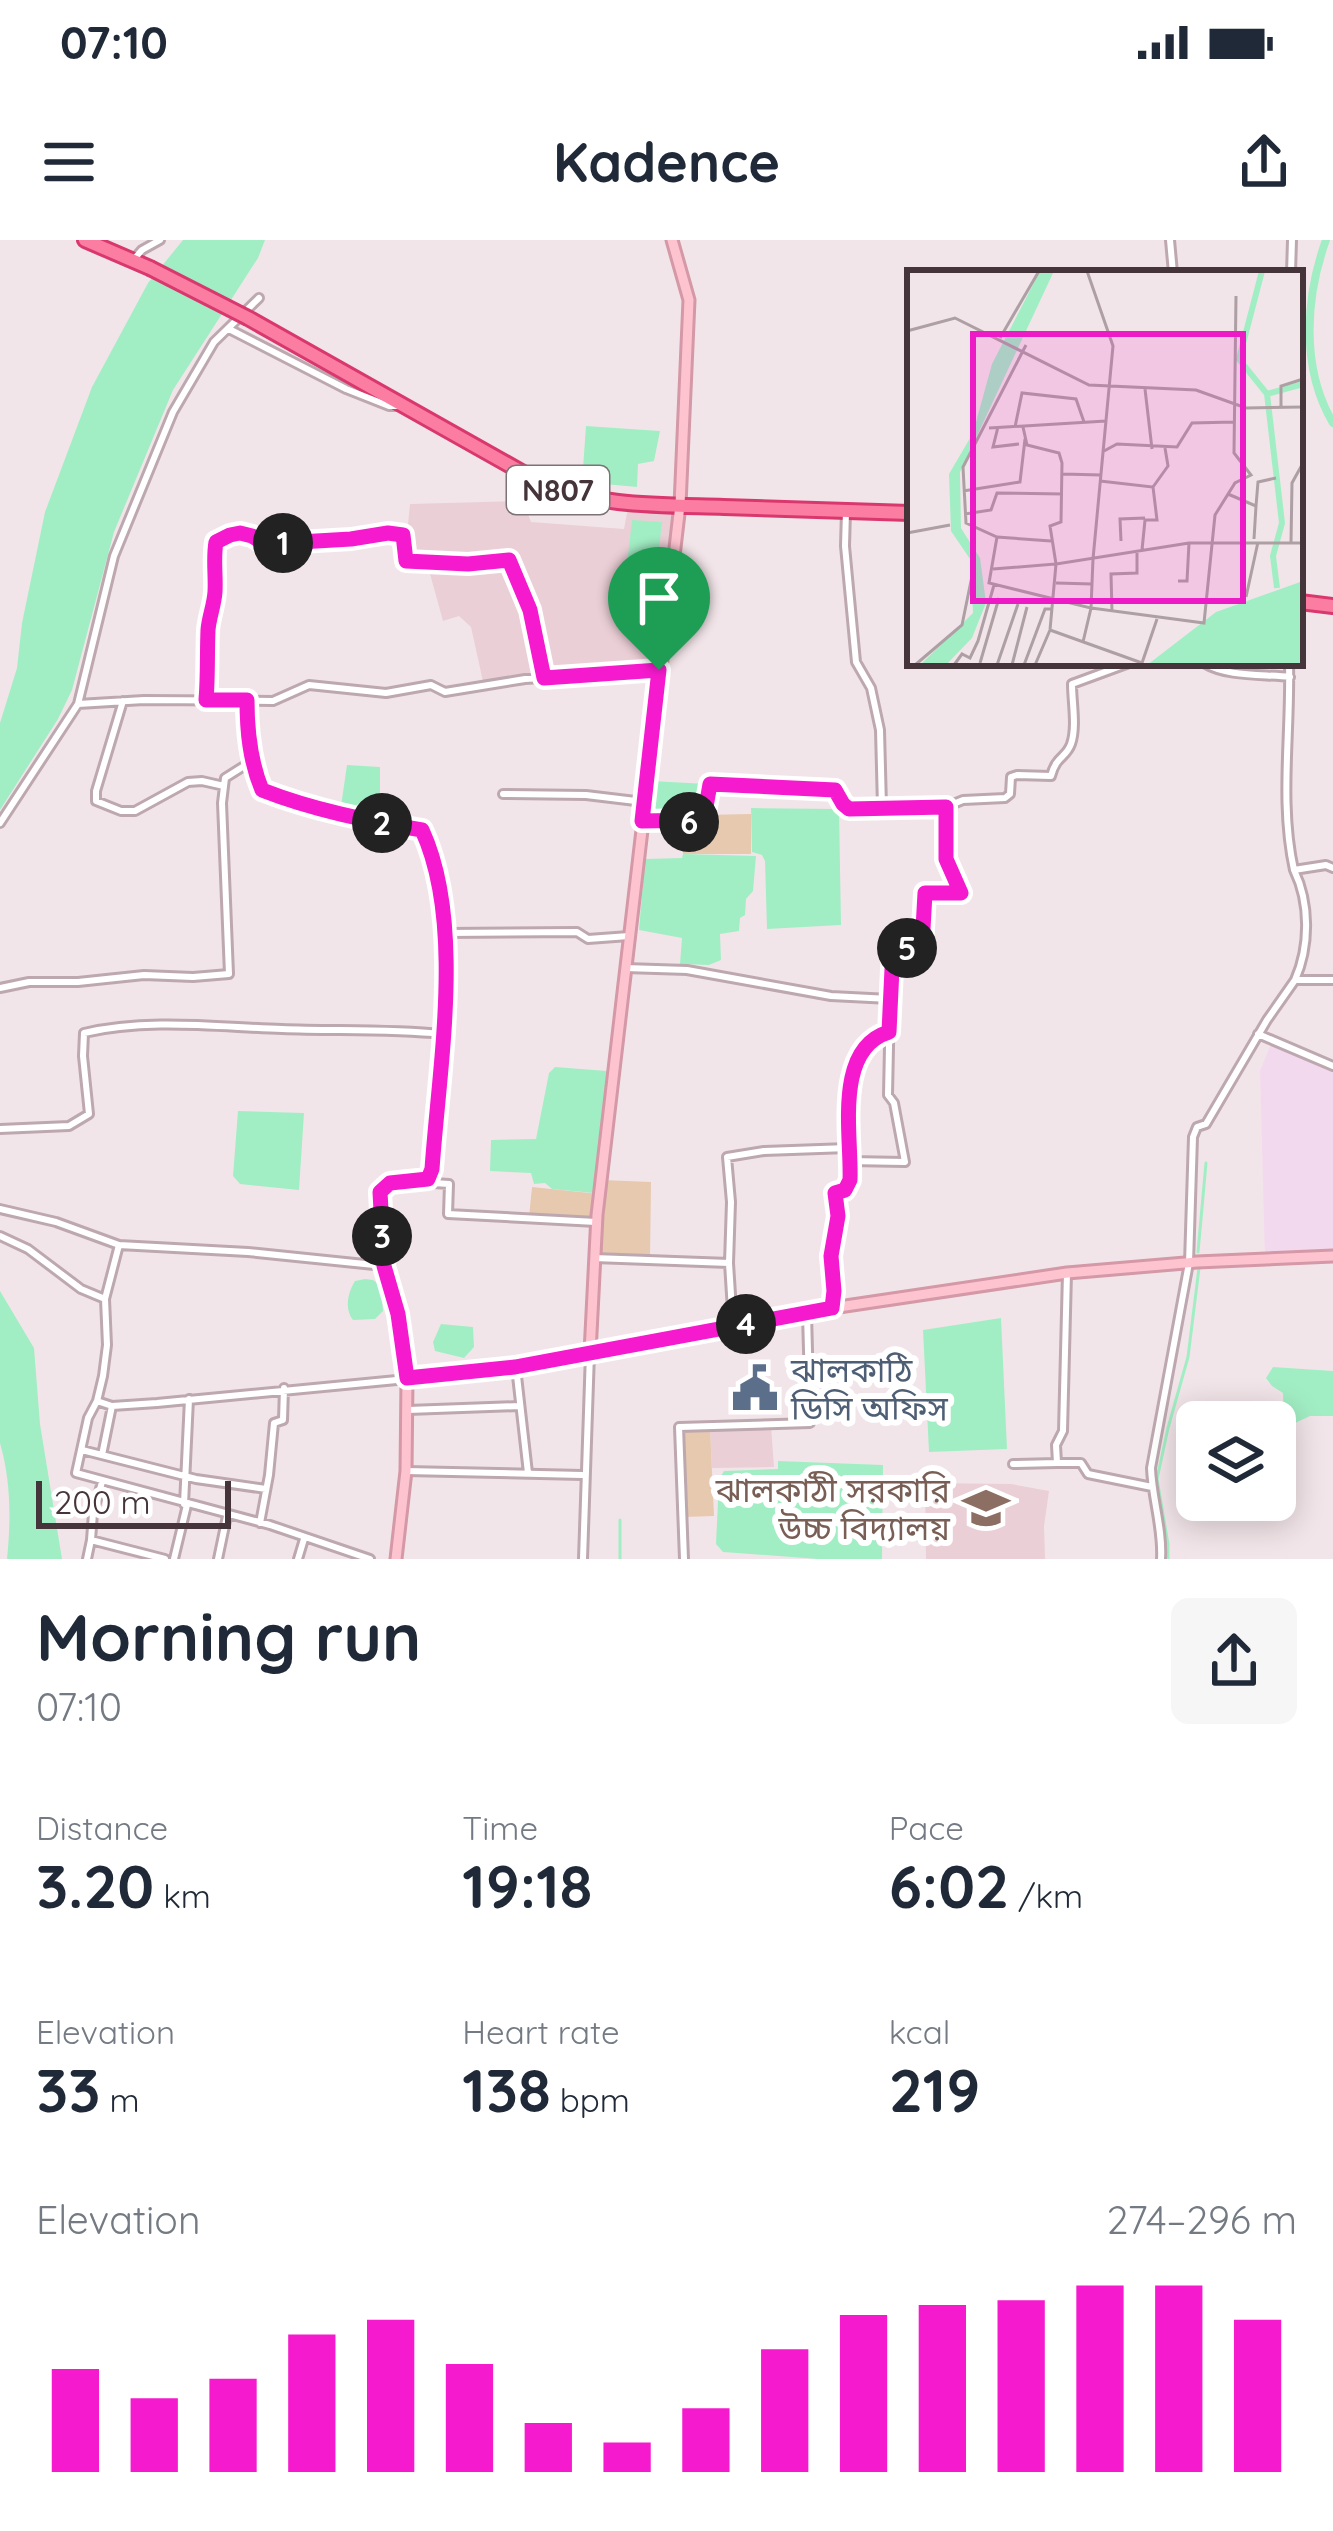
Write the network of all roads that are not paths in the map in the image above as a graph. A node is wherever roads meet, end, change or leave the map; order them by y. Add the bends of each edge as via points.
1 (85, 240) edge
2 (160, 240) edge
3 (672, 240) edge
4 (1170, 240) edge
5 (1292, 240) edge
6 (133, 261) junction
7 (1173, 270) edge
8 (1291, 270) edge
9 (259, 298) dead end
10 (229, 328) junction
11 (408, 407) junction
12 (680, 505) junction
13 (847, 511) junction
14 (907, 513) edge
15 (1303, 602) edge
16 (1333, 606) edge
17 (1121, 666) edge
18 (1207, 666) edge
19 (1289, 666) edge
20 (659, 670) junction
21 (1290, 676) junction
22 (544, 678) junction
23 (206, 700) junction
24 (247, 700) junction
25 (123, 701) junction
26 (78, 704) junction
27 (253, 761) junction
28 (224, 786) junction
29 (503, 794) dead end
30 (644, 802) junction
31 (946, 807) junction
32 (882, 808) junction
33 (642, 821) junction
34 (0, 824) edge
35 (1333, 868) edge
36 (1294, 871) junction
37 (445, 933) junction
38 (629, 936) junction
39 (626, 968) junction
40 (1295, 980) junction
41 (1333, 980) edge
42 (0, 988) edge
43 (890, 999) junction
44 (889, 1032) junction
45 (442, 1034) junction
46 (1258, 1034) junction
47 (1333, 1066) edge
48 (0, 1130) edge
49 (848, 1148) junction
50 (849, 1161) junction
51 (428, 1179) junction
52 (0, 1209) edge
53 (597, 1222) junction
54 (0, 1236) edge
55 (118, 1245) junction
56 (1333, 1256) edge
57 (594, 1258) junction
58 (729, 1263) junction
59 (1189, 1263) junction
60 (384, 1266) junction
61 (1067, 1273) junction
62 (105, 1300) junction
63 (832, 1308) junction
64 (807, 1314) junction
65 (733, 1326) junction
66 (590, 1353) junction
67 (515, 1367) junction
68 (407, 1378) junction
69 (284, 1388) junction
70 (189, 1399) junction
71 (97, 1401) junction
72 (112, 1406) junction
73 (519, 1406) junction
74 (408, 1410) junction
75 (81, 1450) junction
76 (102, 1455) junction
77 (1057, 1462) junction
78 (1013, 1464) dead end
79 (406, 1471) junction
80 (528, 1473) junction
81 (584, 1475) junction
82 (187, 1476) junction
83 (102, 1482) junction
84 (1152, 1487) junction
85 (266, 1489) junction
86 (186, 1504) junction
87 (227, 1515) junction
88 (260, 1523) junction
89 (304, 1538) junction
90 (92, 1540) junction
91 (126, 1547) junction
92 (87, 1559) edge
93 (123, 1559) edge
94 (170, 1559) edge
95 (218, 1559) edge
96 (298, 1559) edge
97 (370, 1559) edge
98 (396, 1559) edge
99 (583, 1559) edge
100 (684, 1559) edge
101 (1161, 1559) edge

1 - 6 highway, N807
2 - 6 street
3 - 12 main road via 689,300
4 - 7 street
5 - 8 street
6 - 11 highway, N807, bridge
9 - 10 street
10 - 11 street via 346,389
10 - 26 street via 173,412 135,502
11 - 12 highway, N807 via 570,495
12 - 13 highway, N807
12 - 20 main road
13 - 14 highway, N807
13 - 32 street via 856,662 880,730
15 - 16 highway
17 - 31 street via 1072,684 1073,737 1051,776 1017,775 1005,798
18 - 21 street
19 - 21 street
20 - 22 street
20 - 30 main road
21 - 36 street via 1286,809
22 - 23 street via 509,560 406,561 403,535 388,533 265,544 240,533 216,542
22 - 24 street via 446,692 431,685 386,693 309,685 274,700
23 - 24 street
23 - 25 street
24 - 27 street
25 - 26 street
25 - 28 street via 96,801 135,812 188,782
26 - 34 street
27 - 28 street
27 - 37 street via 262,790 422,830
28 - 42 street via 229,974
29 - 30 street
30 - 33 main road
31 - 32 street
31 - 43 street via 946,859 961,893 925,893 922,947 893,948
32 - 33 street via 849,809 835,790 710,784 700,820
33 - 38 main road
35 - 36 street
36 - 40 street via 1306,907
37 - 38 street
37 - 45 street
38 - 39 main road
39 - 43 street
39 - 53 main road
40 - 41 street
40 - 46 street
43 - 44 street
44 - 49 street via 866,1043 860,1056
44 - 50 street via 887,1095 905,1162
45 - 48 street via 115,1026 84,1033 89,1114 69,1126
45 - 51 street
46 - 47 street
46 - 59 street via 1193,1136
49 - 50 street
49 - 58 street via 727,1157
50 - 63 street via 850,1180 835,1193
51 - 53 street via 449,1184 448,1214
51 - 60 street via 390,1183 380,1192
52 - 55 street
53 - 57 main road
54 - 62 street
55 - 60 street
55 - 62 street
56 - 59 main road
57 - 58 street
57 - 66 main road
58 - 65 street
59 - 61 main road
59 - 84 street
60 - 68 street
61 - 63 main road
61 - 77 street
62 - 71 street
63 - 64 main road
64 - 65 main road
64 - 100 street via 811,1423 679,1427
65 - 66 main road
66 - 67 main road
66 - 81 street
67 - 68 main road
67 - 73 street
68 - 69 street
68 - 74 main road
69 - 70 street
69 - 85 street
70 - 72 street
70 - 82 street
71 - 72 street
71 - 75 street
72 - 76 street
73 - 74 street
73 - 80 street
74 - 79 main road
75 - 76 street
75 - 83 street via 76,1474
76 - 82 street
77 - 78 street
77 - 84 street
79 - 80 street
79 - 98 main road
80 - 81 street
81 - 99 street
82 - 85 street
82 - 86 street
83 - 86 street
83 - 90 street
84 - 101 street
85 - 88 street
86 - 87 street
86 - 94 street
87 - 88 street
87 - 95 street
88 - 89 street
89 - 96 street
89 - 97 street
90 - 91 street
90 - 92 street
91 - 93 street
91 - 94 street

